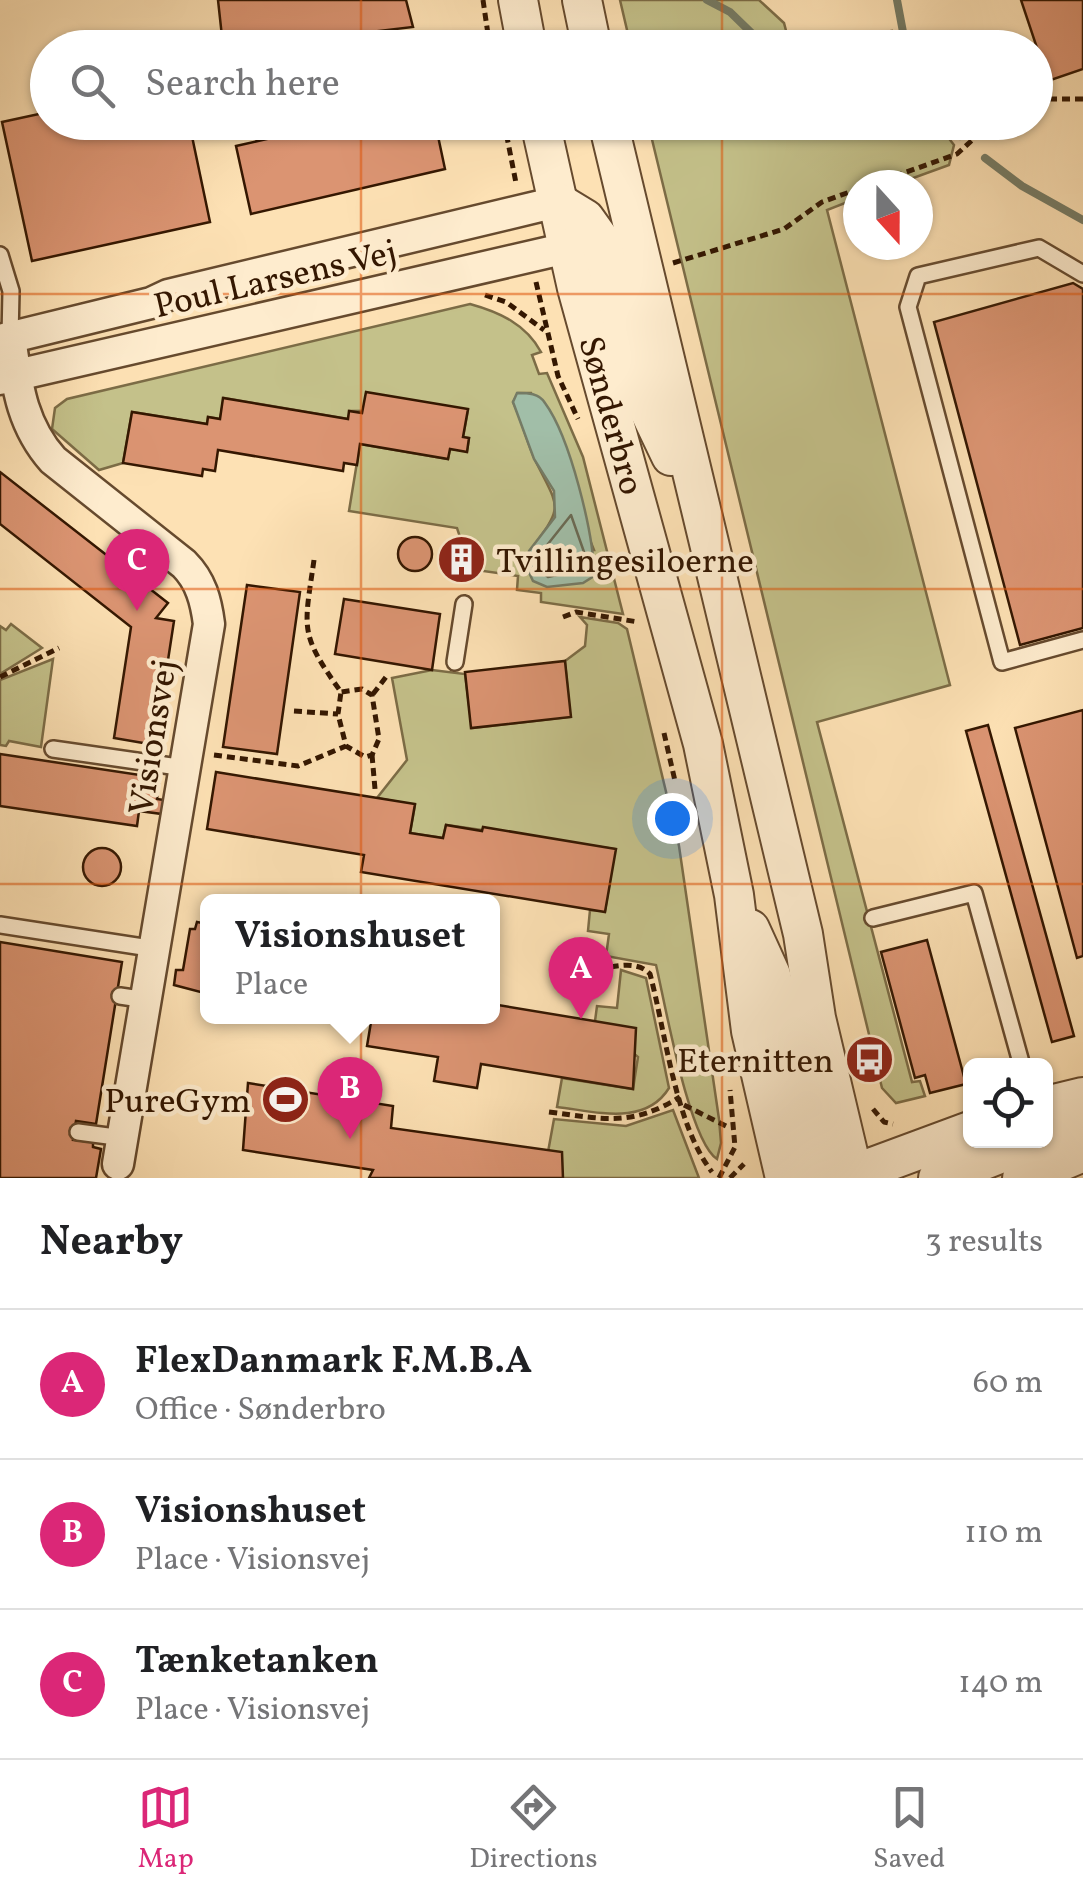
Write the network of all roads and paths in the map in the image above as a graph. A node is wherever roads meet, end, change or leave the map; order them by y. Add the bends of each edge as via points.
1 (483, 0) edge
2 (518, 0) edge
3 (582, 0) edge
4 (487, 30) edge
5 (524, 30) edge
6 (588, 30) edge
7 (1053, 99) edge
8 (1083, 100) edge
9 (507, 140) edge
10 (544, 140) edge
11 (612, 140) edge
12 (972, 140) edge
13 (912, 170) edge
14 (620, 175) junction
15 (843, 194) edge
16 (518, 196) dead end
17 (557, 202) junction
18 (581, 239) junction
19 (0, 255) edge
20 (670, 264) dead end
21 (1083, 274) edge
22 (482, 294) dead end
23 (539, 298) dead end
24 (546, 332) junction
25 (5, 339) edge
26 (8, 378) edge
27 (581, 425) dead end
28 (704, 526) junction
29 (314, 560) dead end
30 (464, 604) dead end
31 (633, 604) dead end
32 (564, 618) dead end
33 (629, 621) dead end
34 (641, 634) dead end
35 (1083, 640) edge
36 (59, 648) dead end
37 (455, 662) dead end
38 (0, 676) edge
39 (386, 676) dead end
40 (341, 692) junction
41 (372, 695) junction
42 (294, 711) dead end
43 (338, 714) junction
44 (662, 723) dead end
45 (346, 746) junction
46 (52, 748) dead end
47 (372, 756) junction
48 (187, 760) junction
49 (375, 789) dead end
50 (678, 795) dead end
51 (734, 895) junction
52 (874, 918) dead end
53 (0, 924) edge
54 (156, 949) junction
55 (598, 970) dead end
56 (1020, 1058) edge
57 (1083, 1097) edge
58 (681, 1100) junction
59 (1053, 1104) edge
60 (873, 1109) dead end
61 (549, 1112) dead end
62 (908, 1120) dead end
63 (1083, 1122) edge
64 (726, 1126) dead end
65 (78, 1132) dead end
66 (963, 1133) edge
67 (1053, 1133) edge
68 (744, 1139) dead end
69 (1014, 1148) edge
70 (120, 1151) joint
71 (1083, 1152) edge
72 (747, 1160) dead end
73 (712, 1172) dead end
74 (844, 1172) edge
75 (720, 1178) edge
76 (730, 1178) edge
77 (785, 1178) edge
78 (938, 1178) edge
79 (1022, 1178) edge

1 - 4 path
2 - 5 street
3 - 6 street
7 - 8 path
9 - 16 path
10 - 17 street, Sønderbro
11 - 14 street, Sønderbro
12 - 13 path via 957,154
14 - 18 street via 609,210
14 - 28 street, Sønderbro
15 - 20 path via 784,229
17 - 18 street, Sønderbro
17 - 25 street, Poul Larsens Vej
18 - 26 street, Poul Larsens Vej
18 - 28 street via 647,406
18 - 51 street, Sønderbro
19 - 25 lane via 11,291
21 - 35 lane via 1039,248 918,276 908,308 1002,662
22 - 24 path via 518,306
23 - 24 path
24 - 27 path
25 - 26 street, Visionsvej
26 - 48 street, Visionsvej via 35,440 200,583 208,624
28 - 74 street, Sønderbro via 803,934
29 - 40 path via 306,633
30 - 37 lane
31 - 34 path
32 - 33 path via 576,612
36 - 38 path
39 - 41 path
40 - 41 path via 362,689
40 - 43 path
41 - 47 path via 380,739
42 - 43 path
43 - 45 path
44 - 50 path
45 - 47 path
45 - 48 path via 298,766
46 - 48 lane
47 - 49 path
48 - 54 street, Visionsvej
51 - 74 street
51 - 77 street, Sønderbro via 752,1031
52 - 56 lane via 974,893
53 - 54 lane
54 - 70 street, Visionsvej via 134,998
55 - 58 path via 621,965 650,974
57 - 59 street
58 - 61 path via 622,1121
58 - 64 path
58 - 73 path via 698,1153
60 - 62 path via 887,1124
63 - 67 street
65 - 70 lane
66 - 74 street
68 - 75 path via 728,1073 735,1147
69 - 78 street
71 - 79 street
72 - 76 path

